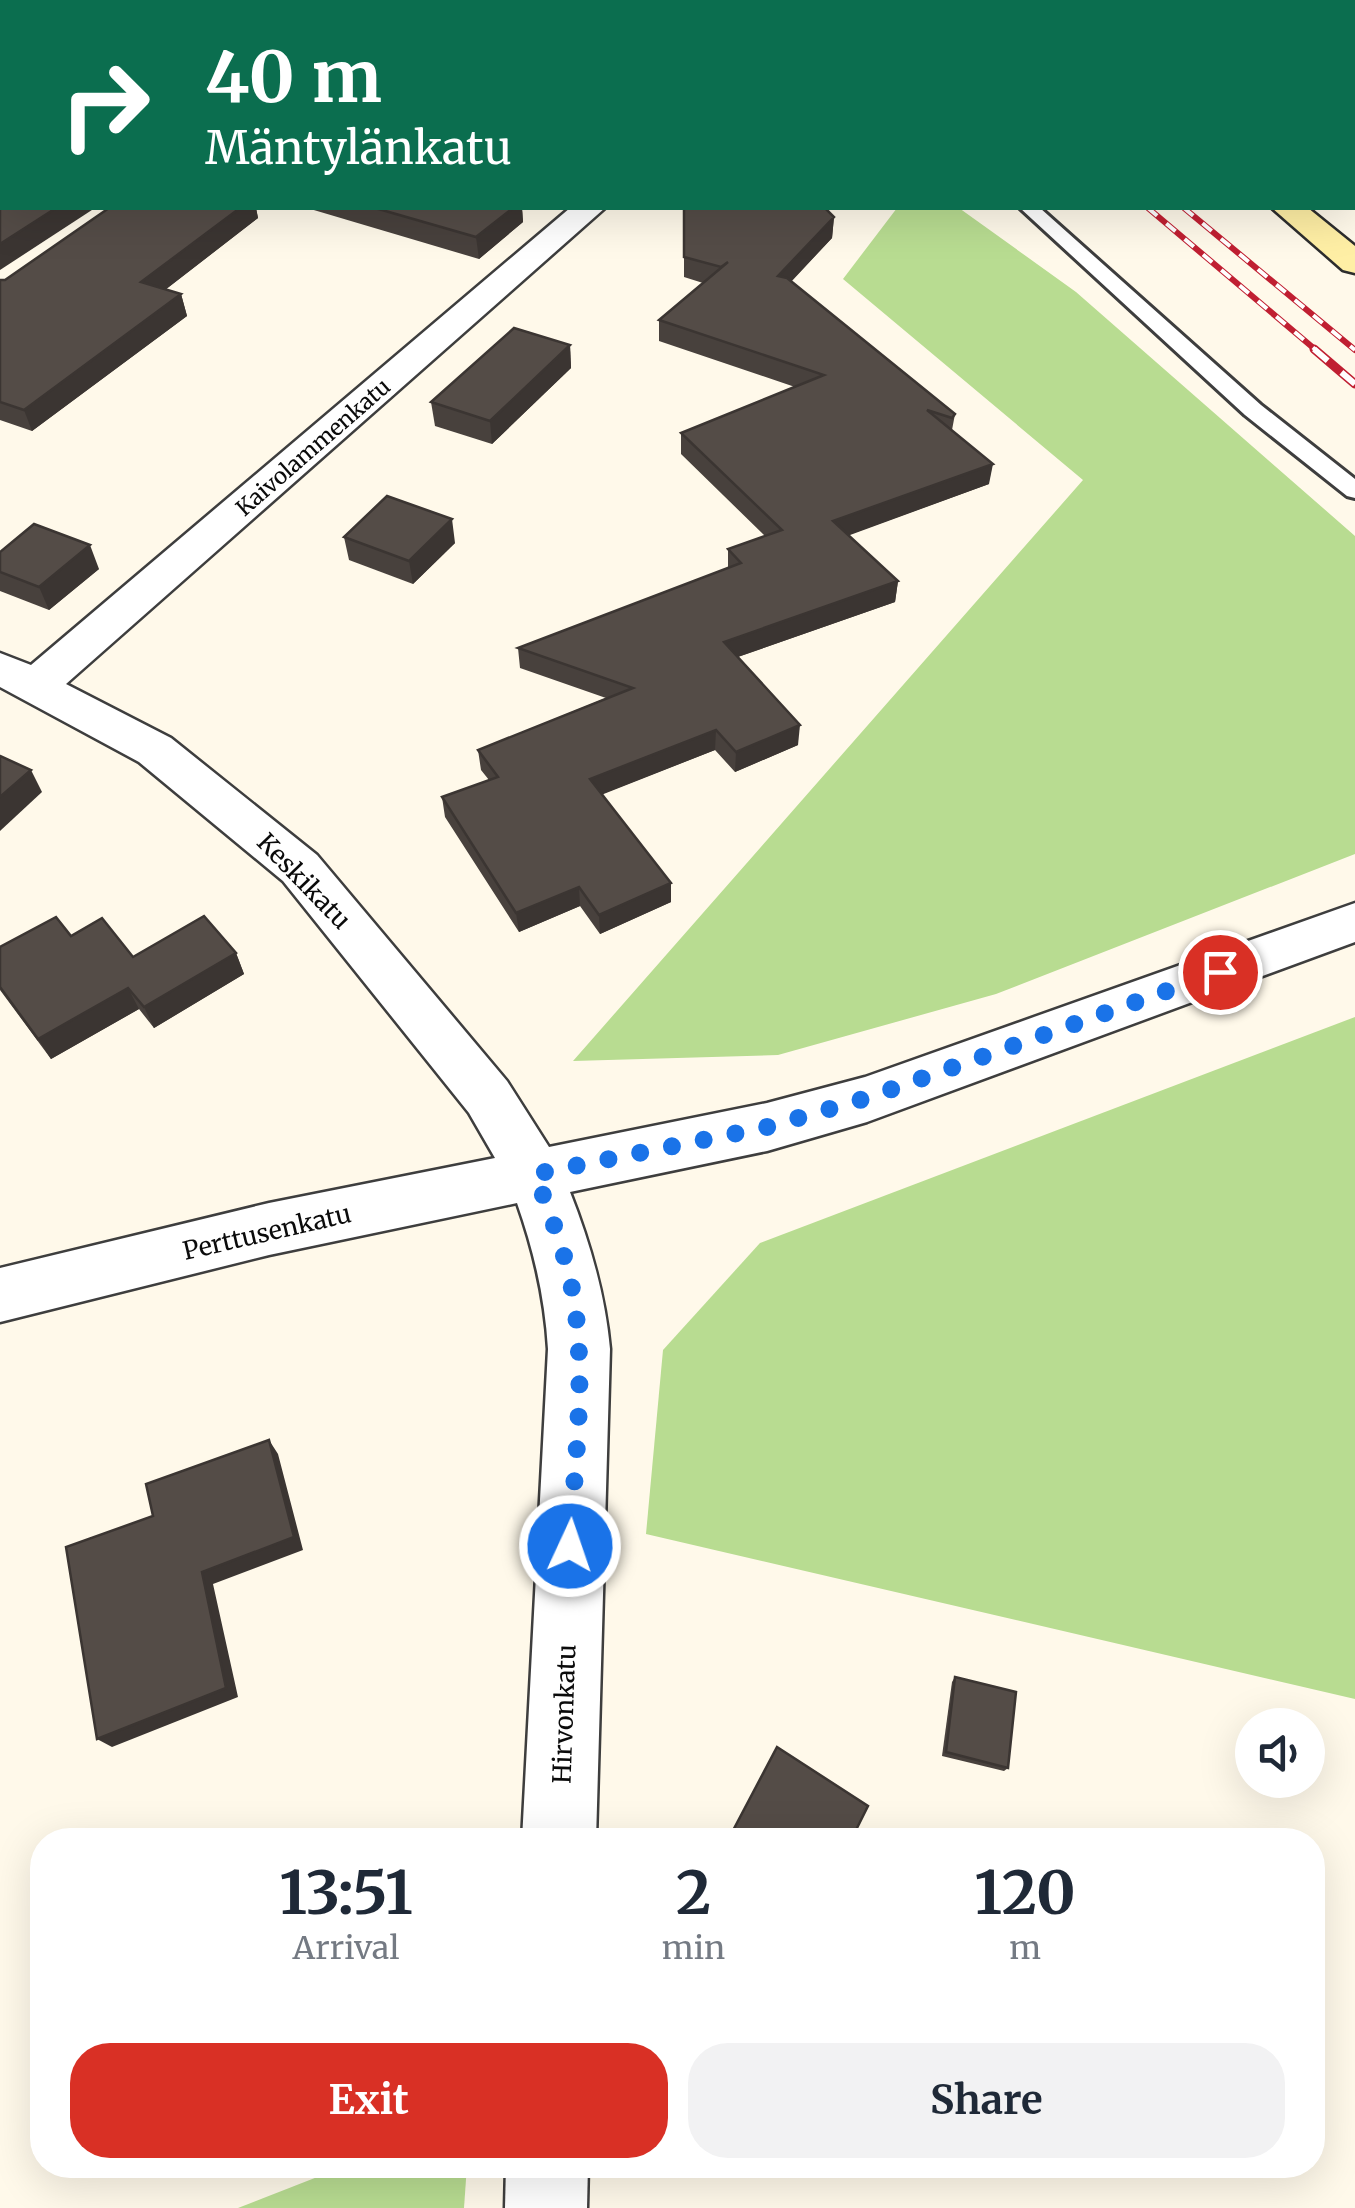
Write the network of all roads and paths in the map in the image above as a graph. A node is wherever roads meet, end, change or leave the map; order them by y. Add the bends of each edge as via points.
1 (587, 210) edge
2 (1031, 210) edge
3 (1290, 210) edge
4 (1355, 263) edge
5 (1355, 491) edge
6 (18, 677) edge
7 (1355, 922) edge
8 (535, 1174) junction
9 (0, 1295) edge
10 (559, 1828) edge
11 (547, 2178) edge
12 (546, 2208) edge

1 - 6 street, Kaivolammenkatu
2 - 5 lane via 1253,410
3 - 4 main road
6 - 8 street, Keskikatu via 155,750 300,868 488,1097
7 - 8 street, Perttusenkatu via 867,1098 767,1127
8 - 9 street, Perttusenkatu via 269,1229
8 - 10 street, Hirvonkatu via 560,1242 579,1349
11 - 12 street

